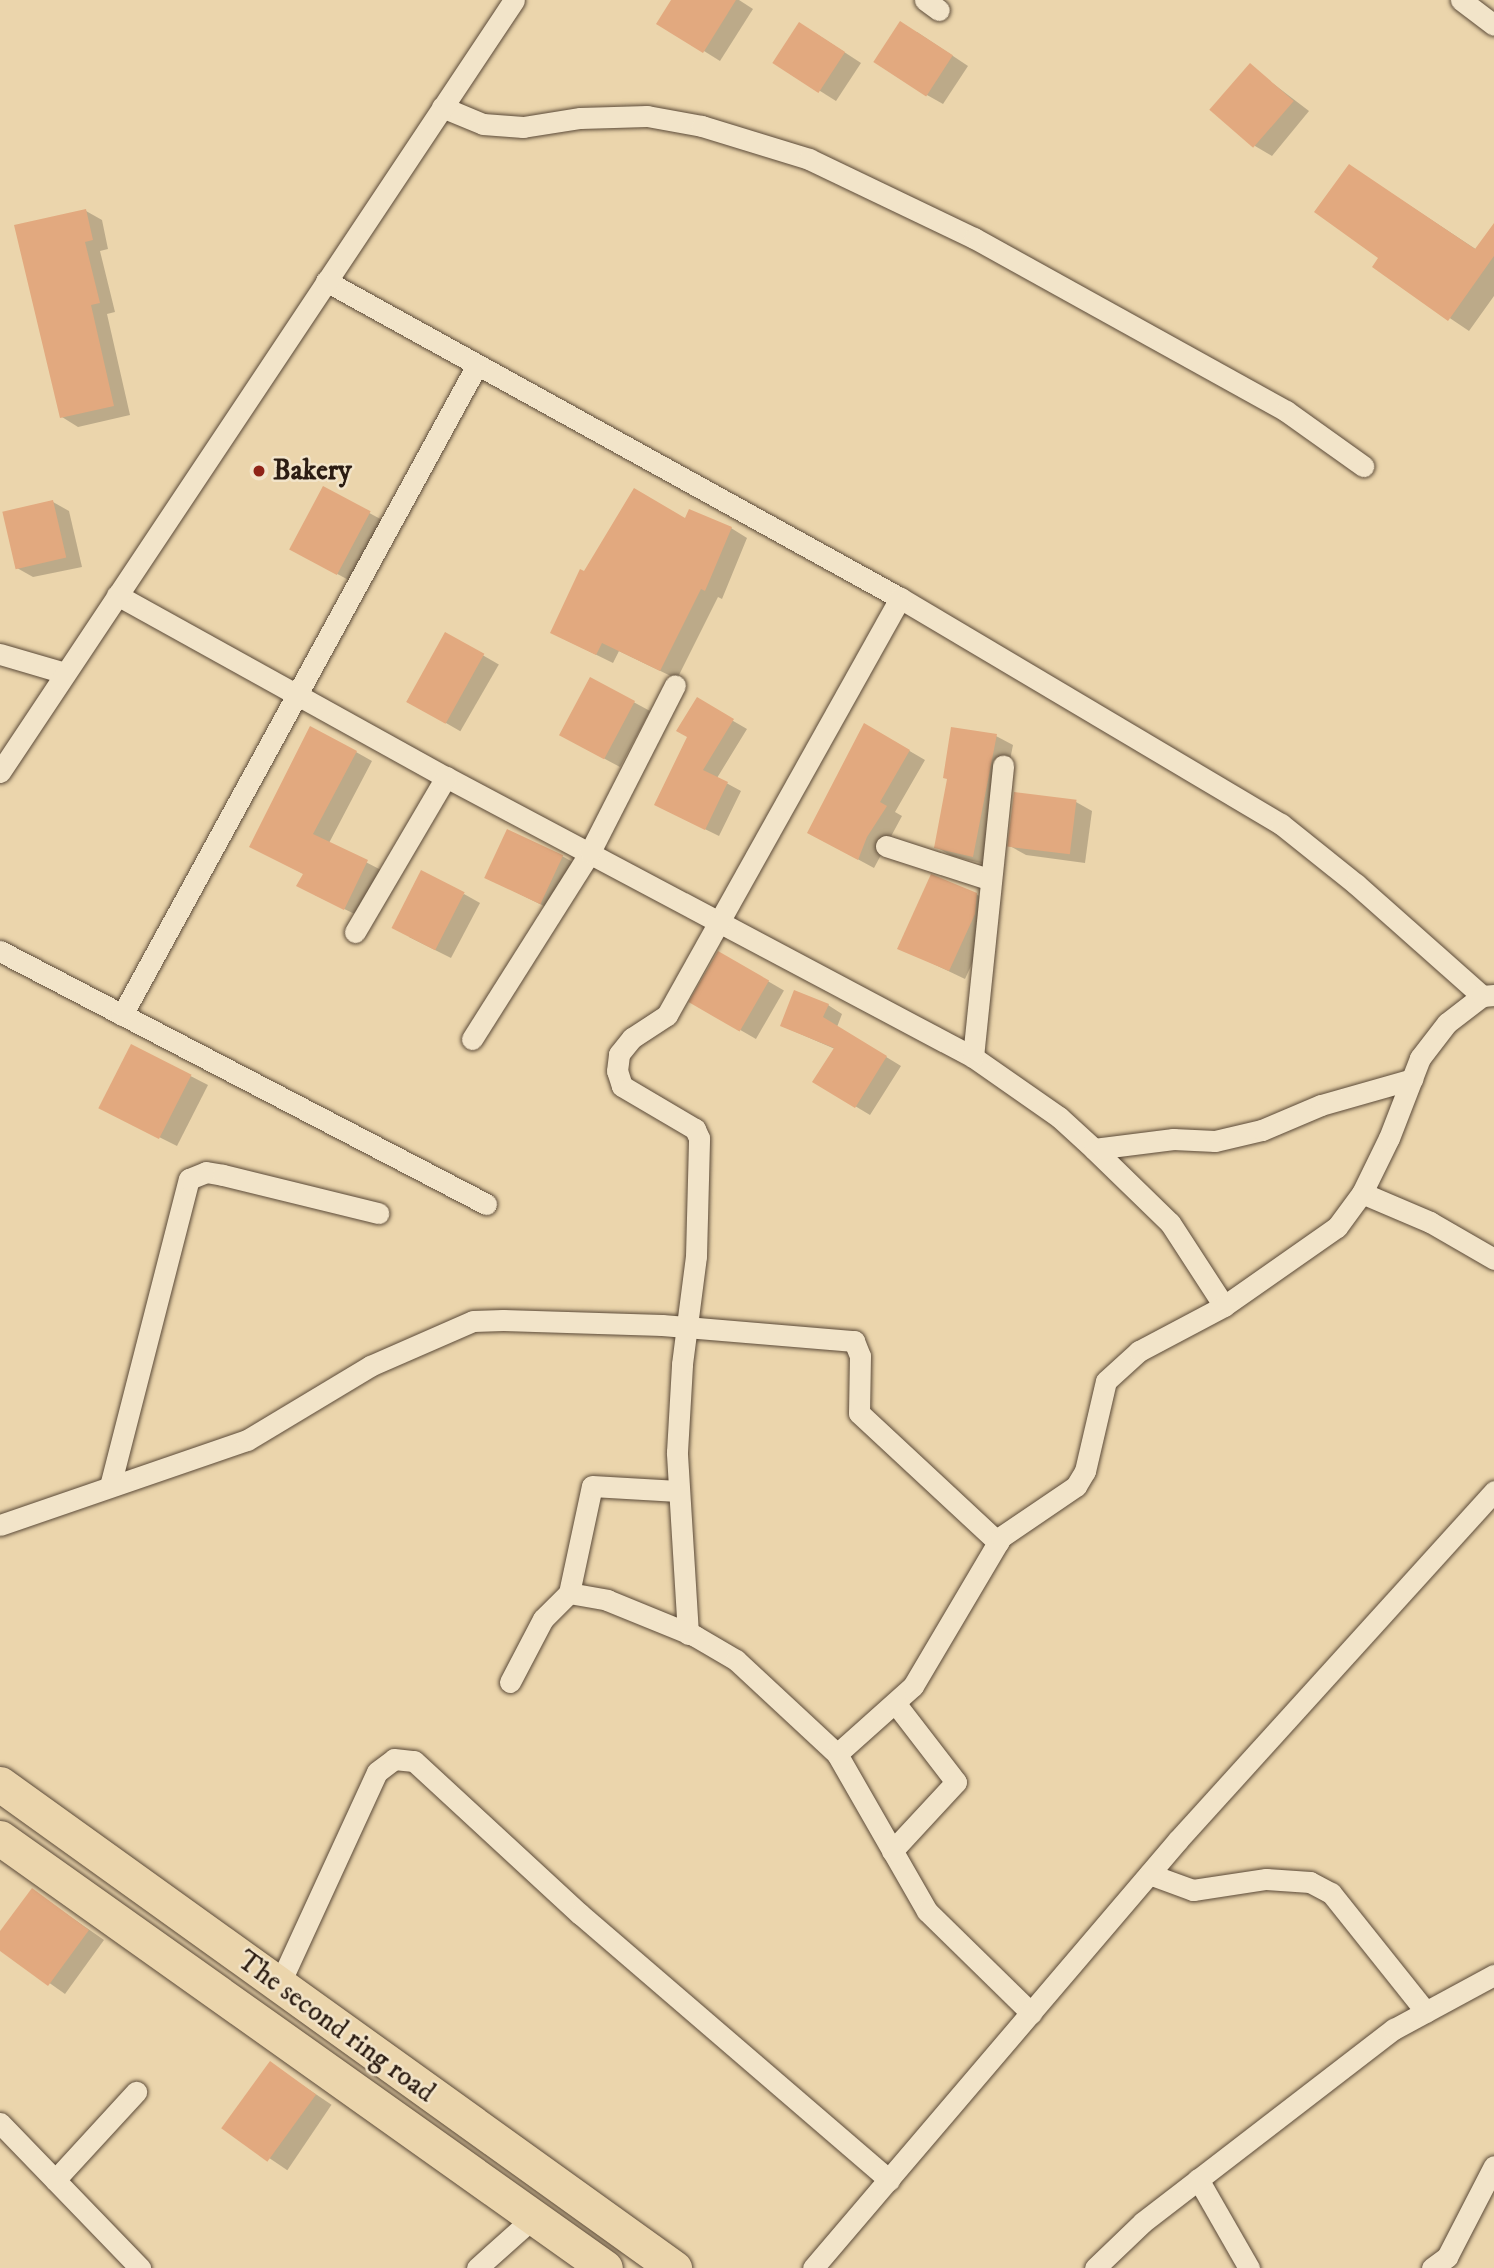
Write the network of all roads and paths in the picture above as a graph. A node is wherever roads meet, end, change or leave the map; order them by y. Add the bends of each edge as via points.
1 (514, 0) edge
2 (1461, 0) edge
3 (1494, 25) edge
4 (442, 107) junction
5 (326, 281) junction
6 (477, 365) junction
7 (1363, 466) dead end
8 (117, 595) junction
9 (900, 598) junction
10 (0, 654) edge
11 (65, 673) junction
12 (675, 685) dead end
13 (299, 695) junction
14 (1003, 766) dead end
15 (0, 772) edge
16 (446, 777) junction
17 (886, 846) dead end
18 (590, 852) junction
19 (991, 880) junction
20 (722, 921) junction
21 (355, 932) dead end
22 (0, 951) edge
23 (1488, 995) edge
24 (122, 1015) junction
25 (472, 1039) dead end
26 (973, 1057) junction
27 (1412, 1079) junction
28 (1094, 1149) junction
29 (1362, 1193) junction
30 (486, 1204) dead end
31 (378, 1213) dead end
32 (1494, 1259) edge
33 (1224, 1306) junction
34 (687, 1327) junction
35 (110, 1486) junction
36 (678, 1491) junction
37 (1494, 1491) edge
38 (0, 1525) edge
39 (998, 1542) junction
40 (569, 1593) junction
41 (688, 1634) junction
42 (510, 1682) dead end
43 (896, 1704) junction
44 (837, 1754) junction
45 (0, 1784) edge
46 (0, 1838) edge
47 (892, 1852) junction
48 (1149, 1874) junction
49 (1494, 1975) edge
50 (279, 1986) junction
51 (1426, 2012) junction
52 (1031, 2013) junction
53 (136, 2092) dead end
54 (0, 2123) edge
55 (1494, 2166) edge
56 (1198, 2179) junction
57 (55, 2180) junction
58 (889, 2180) junction
59 (534, 2217) junction
60 (1445, 2264) edge
61 (140, 2268) edge
62 (477, 2268) edge
63 (605, 2268) edge
64 (674, 2268) edge
65 (813, 2268) edge
66 (1095, 2268) edge
67 (1250, 2268) edge

1 - 4 street
2 - 3 street
4 - 5 street
4 - 7 street via 483,124 523,127 580,118 647,116 702,126 809,159 986,244 1286,411
5 - 6 street
5 - 8 street
6 - 9 street
6 - 13 street
8 - 11 street
8 - 13 street
9 - 20 street
9 - 23 street via 1281,824
10 - 11 street
11 - 15 street
12 - 18 street
13 - 16 street
13 - 24 street
14 - 19 street
16 - 18 street
16 - 21 street
17 - 19 street
18 - 20 street
18 - 25 street
19 - 26 street
20 - 26 street
20 - 34 street via 667,1015 632,1038 619,1054 617,1071 622,1086 695,1129 699,1138 696,1256
22 - 24 street
23 - 27 street via 1447,1023 1420,1058
24 - 30 street
26 - 28 street via 1059,1116
27 - 28 street via 1321,1105 1262,1130 1215,1141 1173,1139
27 - 29 street
28 - 33 street via 1170,1223
29 - 32 street via 1430,1222
29 - 33 street via 1337,1227
31 - 35 street via 223,1175 206,1172 189,1179
33 - 39 street via 1139,1351 1106,1381 1085,1471 1076,1486 1012,1527
34 - 35 street via 473,1321 370,1366 247,1440
34 - 36 street
34 - 39 street via 854,1341 860,1356 859,1413
35 - 38 street
36 - 40 street via 592,1486
36 - 41 street
37 - 48 street
39 - 43 street via 957,1618
40 - 41 street via 607,1600
40 - 42 street via 543,1619
41 - 44 street via 736,1660
43 - 44 street
43 - 47 street via 956,1782
44 - 47 street
45 - 50 main road, The second ring road
46 - 59 main road, The second ring road
47 - 52 street via 927,1911
48 - 51 street via 1193,1891 1266,1879 1310,1882 1331,1893
48 - 52 street
49 - 51 street
50 - 58 street via 377,1772 394,1759 414,1761 580,1914
50 - 64 main road, The second ring road
51 - 56 street via 1394,2029
52 - 58 street
53 - 57 street
54 - 57 street
55 - 60 street
56 - 66 street
56 - 67 street
57 - 61 street
58 - 65 street
59 - 62 street
59 - 63 main road, The second ring road

